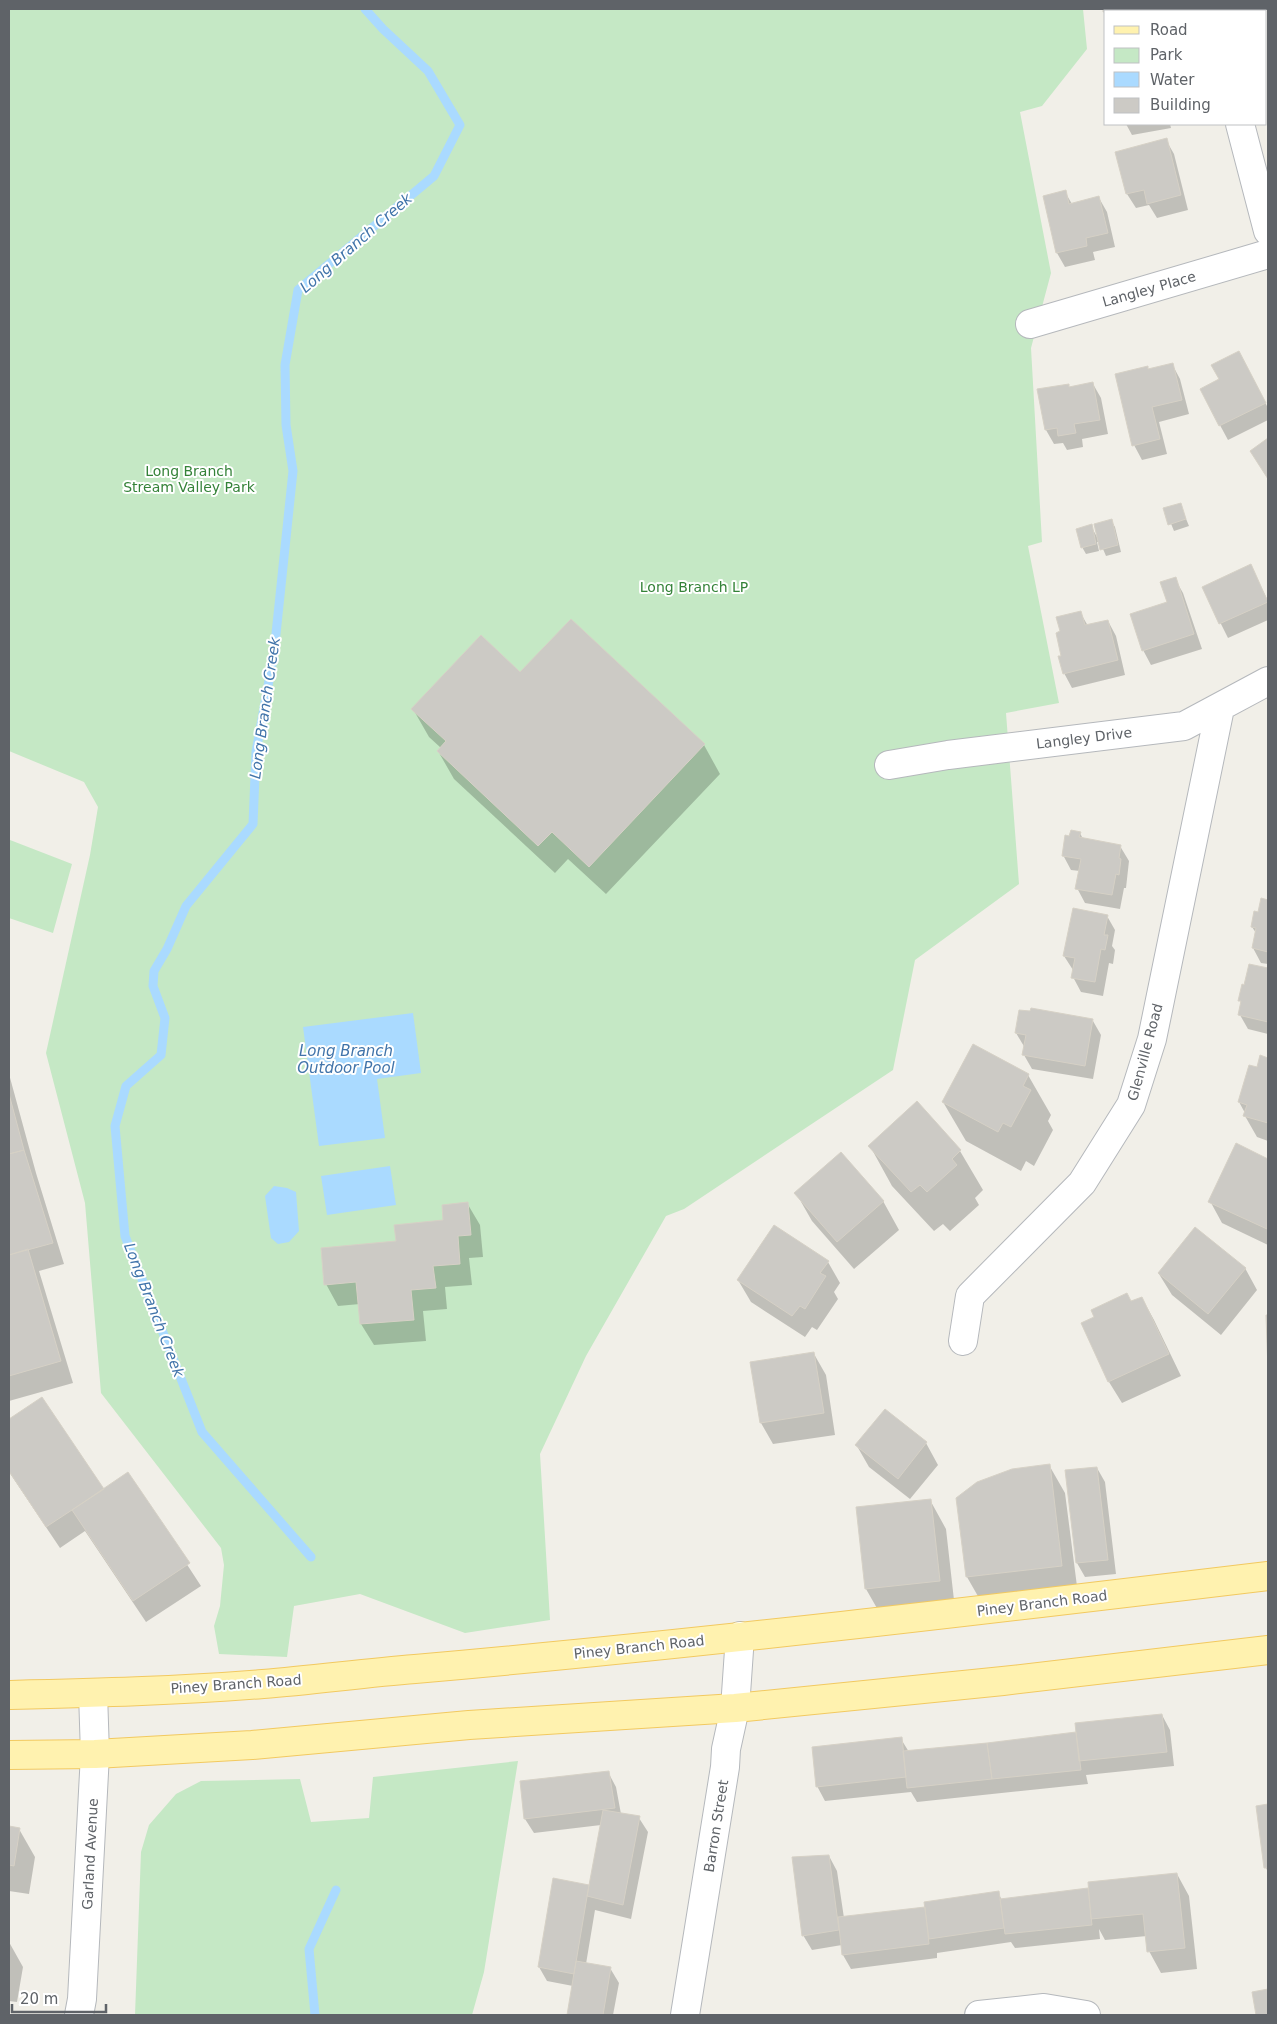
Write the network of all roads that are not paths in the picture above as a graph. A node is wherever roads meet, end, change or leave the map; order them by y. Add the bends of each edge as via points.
1 (1240, 125) edge
2 (1268, 231) edge
3 (1268, 254) edge
4 (1030, 324) dead end
5 (1268, 681) edge
6 (1220, 708) junction
7 (890, 765) dead end
8 (963, 1341) dead end
9 (1268, 1576) edge
10 (740, 1636) junction
11 (1268, 1650) edge
12 (93, 1693) junction
13 (9, 1695) edge
14 (735, 1708) junction
15 (95, 1754) junction
16 (9, 1755) edge
17 (79, 2015) edge
18 (685, 2015) edge
19 (980, 2015) edge
20 (1086, 2015) edge

1 - 2 street
3 - 4 street, Langley Place
5 - 6 street, Langley Drive
6 - 7 street, Langley Drive via 1184,726
6 - 8 street, Glenville Road via 1152,1039 1131,1106 1082,1184 970,1296
9 - 10 main road, Piney Branch Road
10 - 12 main road, Piney Branch Road via 262,1684
10 - 14 street, Barron Street
11 - 14 main road via 1003,1682
12 - 13 main road, Piney Branch Road
12 - 15 street, Garland Avenue
14 - 15 main road
14 - 18 street, Barron Street
15 - 16 main road
15 - 17 street, Garland Avenue
19 - 20 street via 1044,2008

